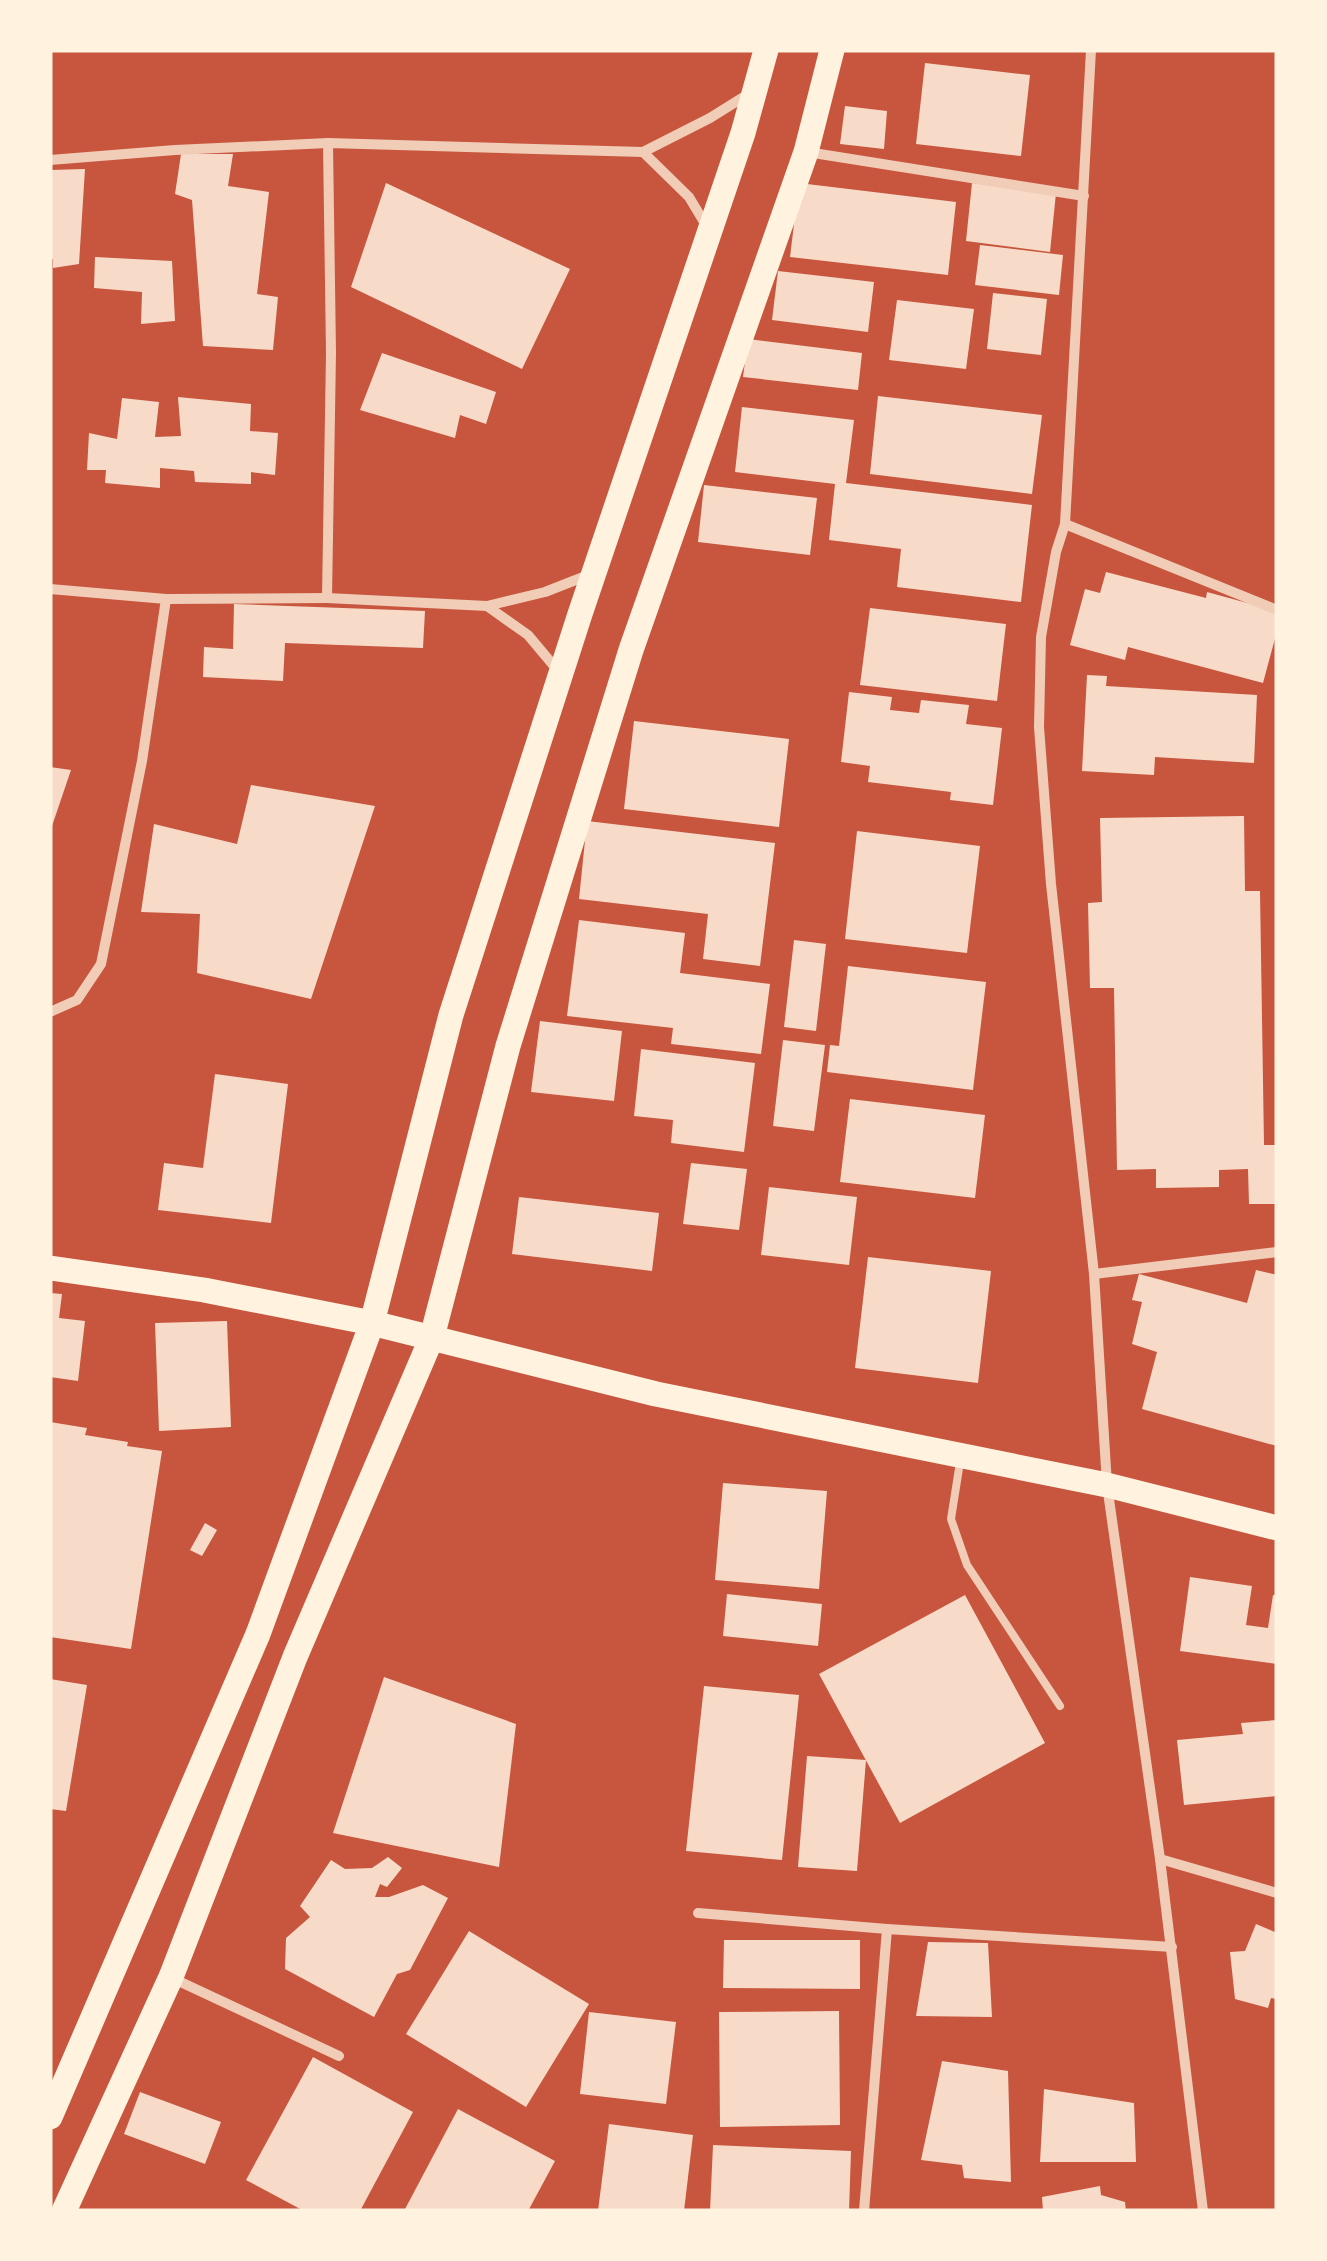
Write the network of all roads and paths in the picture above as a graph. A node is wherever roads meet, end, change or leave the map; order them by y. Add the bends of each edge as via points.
1 (766, 50) edge
2 (832, 50) edge
3 (1091, 50) edge
4 (755, 90) junction
5 (328, 143) junction
6 (643, 152) junction
7 (806, 152) junction
8 (50, 160) edge
9 (1084, 196) junction
10 (710, 232) junction
11 (1065, 524) junction
12 (594, 573) junction
13 (50, 589) edge
14 (166, 598) junction
15 (327, 598) junction
16 (487, 606) junction
17 (1277, 610) edge
18 (561, 674) junction
19 (50, 1012) edge
20 (1277, 1252) edge
21 (50, 1268) edge
22 (1094, 1274) junction
23 (372, 1323) junction
24 (432, 1336) junction
25 (961, 1457) junction
26 (1107, 1484) junction
27 (1277, 1528) edge
28 (258, 1634) junction
29 (296, 1657) junction
30 (1060, 1706) dead end
31 (1160, 1859) junction
32 (1277, 1893) edge
33 (698, 1912) dead end
34 (887, 1929) junction
35 (1172, 1948) junction
36 (171, 1977) junction
37 (339, 2056) dead end
38 (50, 2117) edge
39 (64, 2211) edge
40 (864, 2211) edge
41 (1204, 2211) edge

1 - 4 main road
2 - 7 main road
3 - 9 street
4 - 6 street
4 - 10 main road
5 - 6 street
5 - 8 street
5 - 15 street
6 - 10 street via 689,196
7 - 9 street
7 - 24 main road via 631,650 508,1046
9 - 11 street
10 - 12 main road
11 - 17 street
11 - 22 street via 1040,637 1038,727
12 - 16 street
12 - 18 main road
13 - 14 street
14 - 15 street
14 - 19 street via 101,964 77,1000
15 - 16 street
16 - 18 street via 528,635
18 - 23 main road via 451,1015
20 - 22 street
21 - 23 main road
22 - 26 street
23 - 24 main road
23 - 28 main road
24 - 25 main road via 656,1394
24 - 29 main road
25 - 26 main road
25 - 30 lane via 952,1519 967,1565
26 - 27 main road
26 - 31 street
28 - 29 main road
28 - 38 main road
29 - 36 main road
31 - 32 street
31 - 35 street
33 - 34 street
34 - 35 street
34 - 40 street
35 - 41 street
36 - 37 street
36 - 39 main road

